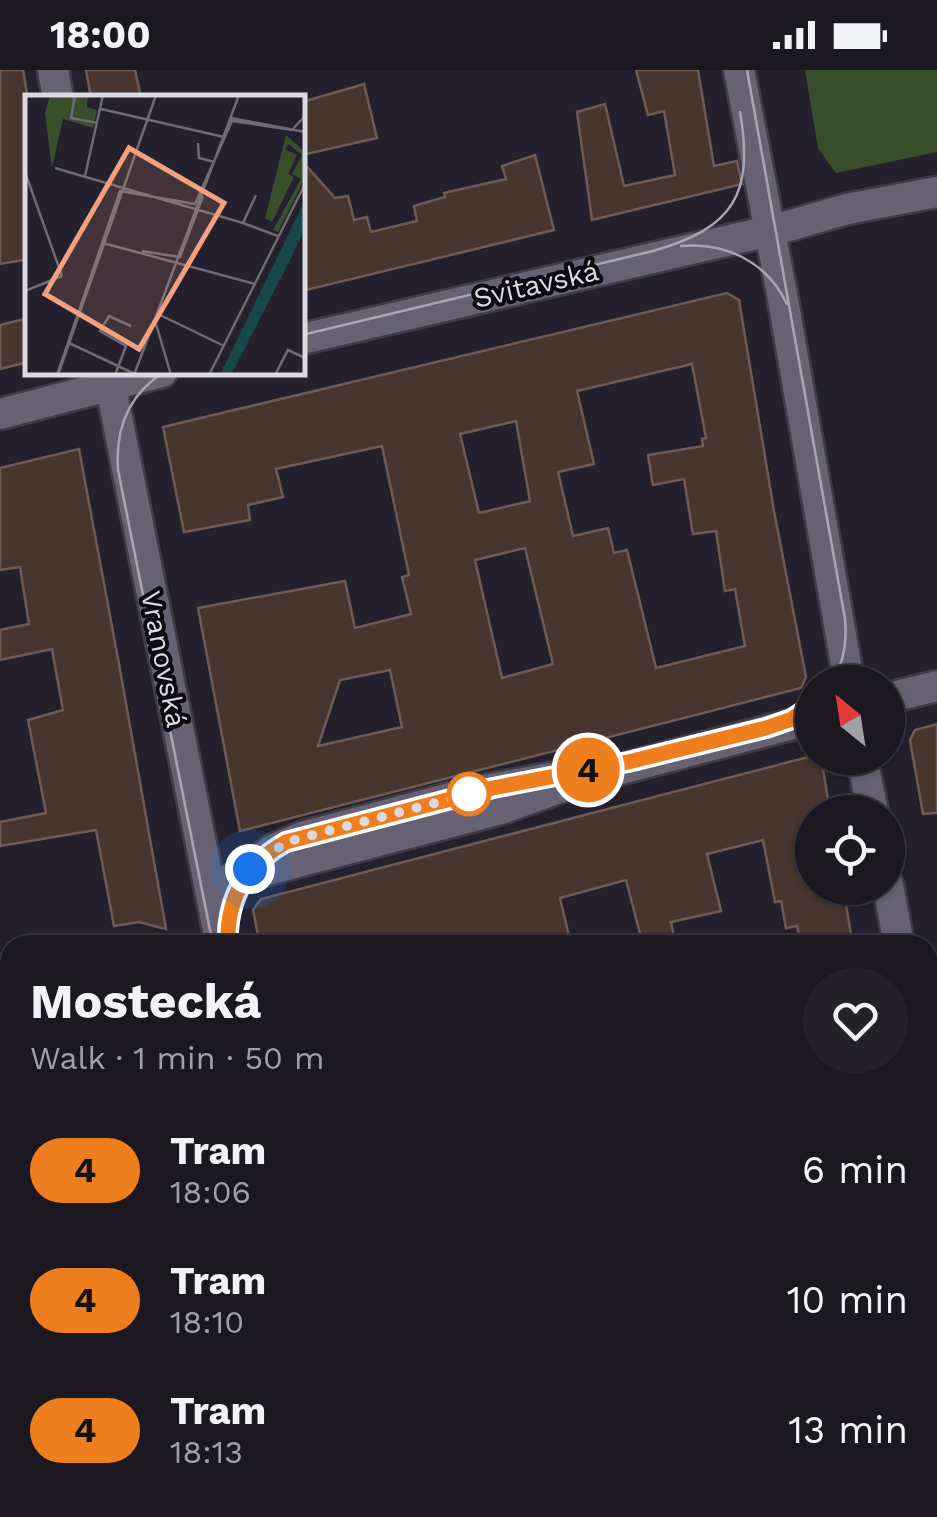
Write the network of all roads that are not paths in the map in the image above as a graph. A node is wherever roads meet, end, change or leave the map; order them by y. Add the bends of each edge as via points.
1 (54, 70) edge
2 (739, 70) edge
3 (58, 95) edge
4 (937, 192) edge
5 (770, 231) junction
6 (305, 338) edge
7 (139, 375) edge
8 (109, 379) edge
9 (0, 414) edge
10 (846, 665) edge
11 (937, 686) edge
12 (905, 694) edge
13 (795, 723) edge
14 (221, 883) junction
15 (892, 905) edge
16 (221, 935) edge
17 (897, 935) edge

1 - 3 street
2 - 5 street
4 - 5 street, Svitavská
5 - 6 street, Svitavská
5 - 10 street
7 - 8 street
8 - 9 street
8 - 14 street, Vranovská
11 - 12 street
13 - 14 street
14 - 16 street, Vranovská
15 - 17 street

